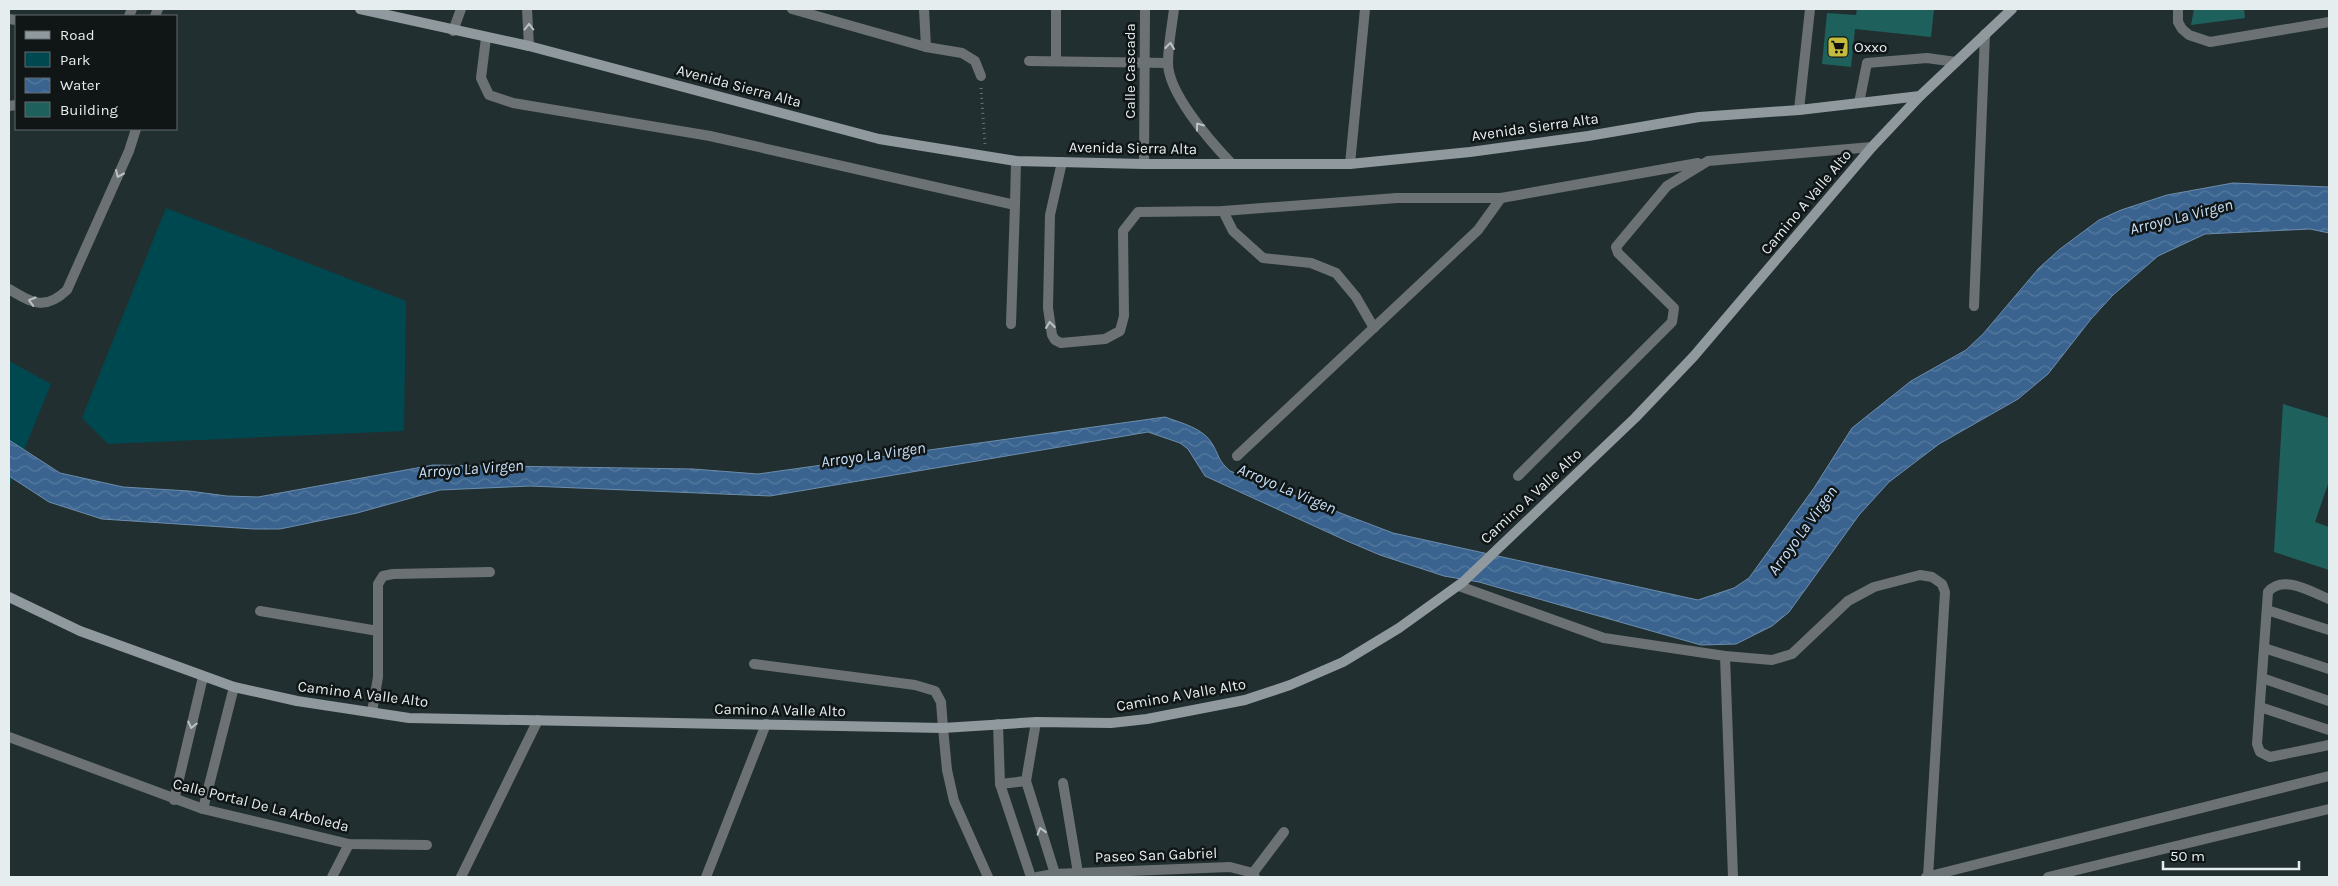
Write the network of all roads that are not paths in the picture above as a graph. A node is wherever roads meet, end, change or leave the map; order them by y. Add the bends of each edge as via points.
1 (360, 9) edge
2 (461, 9) edge
3 (527, 9) edge
4 (792, 9) edge
5 (924, 9) edge
6 (1056, 9) edge
7 (1145, 9) edge
8 (1174, 9) edge
9 (1365, 9) edge
10 (1810, 9) edge
11 (2012, 9) edge
12 (2178, 9) edge
13 (2329, 22) edge
14 (453, 31) junction
15 (1985, 34) junction
16 (486, 38) junction
17 (529, 46) junction
18 (926, 47) junction
19 (1029, 61) dead end
20 (1056, 61) junction
21 (1956, 62) junction
22 (1144, 63) junction
23 (1168, 64) junction
24 (981, 76) road end
25 (1920, 96) junction
26 (1859, 103) junction
27 (1799, 110) junction
28 (136, 130) edge
29 (1872, 147) junction
30 (1016, 161) junction
31 (1708, 161) junction
32 (1062, 162) junction
33 (1230, 163) junction
34 (1144, 164) junction
35 (1350, 164) junction
36 (1501, 198) junction
37 (1015, 205) junction
38 (1223, 210) junction
39 (9, 290) edge
40 (1974, 306) dead end
41 (1011, 324) dead end
42 (1374, 328) junction
43 (1237, 456) dead end
44 (1518, 476) dead end
45 (490, 572) dead end
46 (1461, 584) junction
47 (9, 597) edge
48 (2329, 598) edge
49 (2267, 610) junction
50 (260, 611) dead end
51 (2329, 630) edge
52 (378, 631) junction
53 (2264, 648) junction
54 (1725, 656) junction
55 (754, 664) dead end
56 (2329, 669) edge
57 (203, 677) junction
58 (2262, 678) junction
59 (234, 687) junction
60 (2329, 701) edge
61 (2260, 707) junction
62 (372, 712) junction
63 (538, 720) junction
64 (1036, 722) junction
65 (766, 724) junction
66 (998, 724) junction
67 (943, 728) junction
68 (2329, 730) edge
69 (9, 737) edge
70 (2329, 746) edge
71 (2329, 776) edge
72 (1026, 781) junction
73 (1063, 783) dead end
74 (1000, 784) junction
75 (174, 800) junction
76 (203, 809) junction
77 (2329, 809) edge
78 (1284, 832) dead end
79 (349, 844) junction
80 (427, 845) dead end
81 (1078, 873) junction
82 (1254, 875) edge
83 (1055, 876) edge
84 (332, 877) edge
85 (460, 877) edge
86 (706, 877) edge
87 (988, 877) edge
88 (1031, 877) edge
89 (1037, 877) edge
90 (1733, 877) edge
91 (1927, 877) edge
92 (2048, 877) edge

1 - 14 street, Avenida Sierra Alta
2 - 14 street
17 -> 3 street
4 - 18 street
5 - 18 street
6 - 20 street
7 - 22 street, Calle Cascada
23 -> 8 street
9 - 35 street
10 - 27 street
11 - 15 street, Camino A Valle Alto
12 - 13 street via 2178,22 2182,29 2210,42
14 - 16 street, Avenida Sierra Alta
15 - 21 street, Camino A Valle Alto
15 - 40 street
16 - 17 street, Avenida Sierra Alta
16 - 37 street via 481,78 489,95 710,136
17 - 30 street, Avenida Sierra Alta via 879,139
18 - 24 street via 962,54 975,61
19 - 20 street
20 - 22 street
21 - 25 street, Camino A Valle Alto
21 - 26 street via 1927,58 1867,63
22 - 23 street
22 - 34 street, Calle Cascada
33 -> 23 street via 1198,125 1173,83
25 - 26 street, Avenida Sierra Alta
25 - 29 street, Camino A Valle Alto
26 - 27 street, Avenida Sierra Alta
27 - 35 street, Avenida Sierra Alta via 1700,117 1470,152
28 -> 39 street via 67,290 57,300 46,303 32,303
29 - 31 street
29 - 46 street, Camino A Valle Alto via 1687,363 1635,418
30 - 32 street, Avenida Sierra Alta
30 - 37 street
31 - 36 street
31 - 44 street via 1667,186 1616,247 1674,308 1672,322
32 - 34 street, Avenida Sierra Alta
38 -> 32 street via 1138,212 1123,231 1120,332 1105,339 1061,343 1052,335 1048,308 1050,215
33 - 34 street, Avenida Sierra Alta
33 - 35 street, Avenida Sierra Alta
36 - 38 street via 1397,198
36 - 42 street via 1478,230
37 - 41 street
38 - 42 street via 1233,231 1263,258 1311,263 1336,272 1356,297
42 - 43 street
45 - 52 street via 384,576 378,584
46 - 54 street via 1604,638
46 - 64 street, Camino A Valle Alto via 1400,628 1343,662 1244,700 1147,719
47 - 57 street, Camino A Valle Alto via 80,631
48 - 49 street via 2286,583 2274,585 2268,592
49 - 51 street
49 - 53 street
50 - 52 street
52 - 62 street via 378,676
53 - 56 street
53 - 58 street
54 - 90 street
54 - 91 street via 1772,660 1792,654 1848,602 1874,587 1920,575 1932,576 1942,584 1945,592
55 - 67 street via 934,690 941,702
57 - 59 street, Camino A Valle Alto
57 -> 75 street
58 - 60 street
58 - 61 street
59 - 62 street, Camino A Valle Alto via 297,701
59 - 76 street
61 - 68 street
61 - 70 street via 2256,744 2260,752 2270,757
62 - 63 street, Camino A Valle Alto via 409,718
63 - 65 street, Camino A Valle Alto
63 - 85 street
64 - 66 street, Camino A Valle Alto
64 - 72 street
65 - 67 street, Camino A Valle Alto
65 - 86 street
66 - 67 street, Camino A Valle Alto
66 - 74 street
67 - 87 street via 954,801
69 - 75 street, Calle Portal De La Arboleda
71 - 91 street
72 - 74 street
83 -> 72 street
73 - 81 street
74 - 88 street
75 - 76 street, Calle Portal De La Arboleda
76 - 79 street, Calle Portal De La Arboleda
77 - 92 street
78 - 82 street
79 - 80 street, Calle Portal De La Arboleda
79 - 84 street
81 - 82 street, Paseo San Gabriel via 1230,867
81 - 83 street, Paseo San Gabriel
83 - 89 street, Paseo San Gabriel

